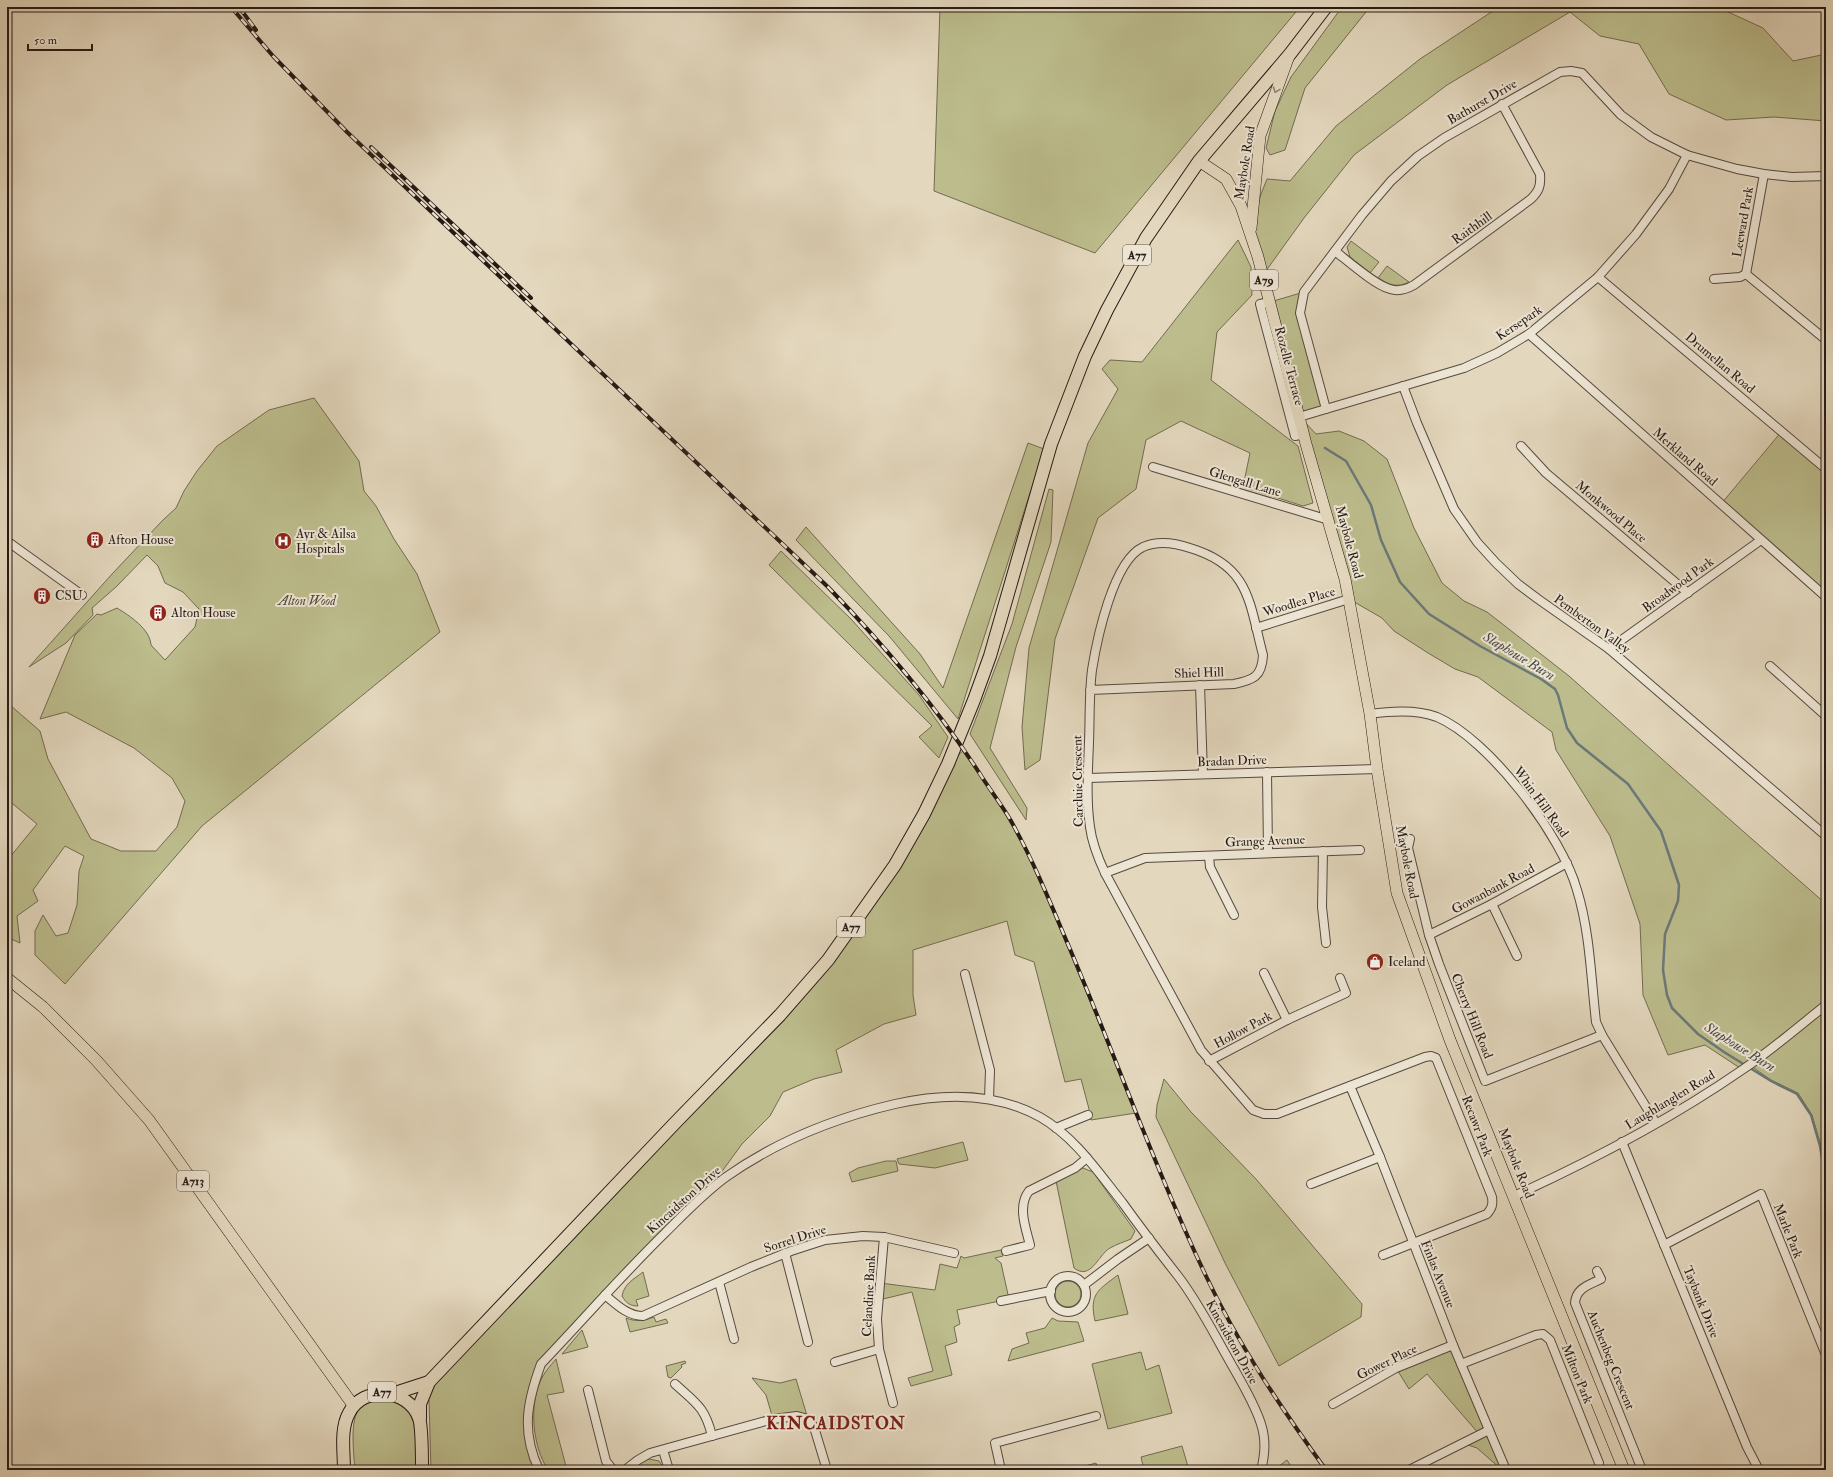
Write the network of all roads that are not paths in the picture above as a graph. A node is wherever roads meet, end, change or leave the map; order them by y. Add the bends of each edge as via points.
1 (1326, 7) edge
2 (1290, 54) junction
3 (1502, 104) junction
4 (1686, 155) junction
5 (1199, 161) junction
6 (1764, 174) junction
7 (1826, 176) edge
8 (1250, 232) junction
9 (1335, 251) junction
10 (1746, 274) junction
11 (1598, 277) junction
12 (1714, 279) dead end
13 (1270, 302) junction
14 (1529, 334) junction
15 (1826, 340) edge
16 (1403, 386) junction
17 (1326, 409) junction
18 (1299, 417) junction
19 (1304, 434) junction
20 (1521, 446) dead end
21 (1153, 467) dead end
22 (1826, 469) edge
23 (1329, 520) junction
24 (1762, 540) junction
25 (7, 541) edge
26 (1688, 593) junction
27 (82, 595) dead end
28 (1826, 597) edge
29 (1349, 599) junction
30 (1256, 628) junction
31 (1609, 649) junction
32 (1770, 666) dead end
33 (1200, 685) junction
34 (1090, 690) junction
35 (1370, 714) junction
36 (1826, 716) edge
37 (1376, 769) junction
38 (1267, 772) junction
39 (1203, 774) junction
40 (1088, 778) junction
41 (1826, 836) edge
42 (1410, 839) dead end
43 (1360, 850) dead end
44 (1323, 851) junction
45 (1268, 853) junction
46 (1209, 856) junction
47 (1568, 862) junction
48 (1105, 873) junction
49 (1492, 904) junction
50 (1234, 915) dead end
51 (1429, 935) junction
52 (1326, 943) dead end
53 (1517, 956) dead end
54 (1264, 973) dead end
55 (965, 974) dead end
56 (7, 978) edge
57 (1340, 978) dead end
58 (1826, 1005) edge
59 (1287, 1020) junction
60 (1602, 1034) junction
61 (1209, 1061) junction
62 (1350, 1086) junction
63 (989, 1099) junction
64 (1088, 1115) dead end
65 (1656, 1123) junction
66 (1056, 1128) junction
67 (1622, 1142) junction
68 (1380, 1156) junction
69 (1087, 1158) junction
70 (1311, 1184) dead end
71 (1514, 1196) junction
72 (884, 1237) junction
73 (1149, 1238) junction
74 (1413, 1244) junction
75 (1664, 1245) junction
76 (1006, 1251) dead end
77 (784, 1253) junction
78 (954, 1253) dead end
79 (1383, 1255) dead end
80 (1597, 1271) dead end
81 (719, 1282) junction
82 (1084, 1285) junction
83 (1051, 1291) junction
84 (605, 1295) junction
85 (1001, 1301) dead end
86 (734, 1339) dead end
87 (808, 1342) dead end
88 (1453, 1345) junction
89 (879, 1350) junction
90 (1826, 1355) edge
91 (835, 1362) dead end
92 (1461, 1364) junction
93 (429, 1382) junction
94 (675, 1384) dead end
95 (588, 1390) dead end
96 (392, 1394) junction
97 (893, 1403) dead end
98 (1332, 1404) dead end
99 (353, 1405) junction
100 (1096, 1416) dead end
101 (420, 1418) junction
102 (1489, 1430) junction
103 (712, 1436) junction
104 (663, 1450) junction
105 (1599, 1463) dead end
106 (344, 1470) edge
107 (422, 1470) edge
108 (539, 1470) edge
109 (613, 1470) edge
110 (625, 1470) edge
111 (669, 1470) edge
112 (827, 1470) edge
113 (1001, 1470) edge
114 (1261, 1470) edge
115 (1409, 1470) edge
116 (1506, 1470) edge
117 (1624, 1470) edge
118 (1642, 1470) edge
119 (1759, 1470) edge

1 - 2 highway, A77
2 - 5 highway, A77
2 -> 8 main road, Maybole Road / A79 via 1260,136
3 - 4 street, Bathurst Drive via 1560,72 1582,73 1621,115 1652,138
3 - 9 street, Bathurst Drive via 1418,156 1391,181
3 - 9 street, Raithhill via 1540,174 1538,192 1531,199 1405,290 1384,287
4 - 6 street, Bathurst Drive
4 - 11 street, Kersepark via 1669,189 1636,234
5 - 8 main road, Maybole Road / A79 via 1226,179 1241,206
5 - 93 highway, A77 via 1146,238 1085,356 1052,444 977,693 948,764 895,865 828,960 780,1015
6 - 7 street, Bathurst Drive via 1792,177
6 - 10 street, Leeward Park
8 - 13 main road, Maybole Road / A79
9 - 17 street, Bathurst Drive via 1304,292 1300,313
10 - 12 street, Leeward Park via 1740,277
10 - 15 street, Leeward Park
11 - 14 street, Kersepark
11 - 22 street, Drumellan Road
13 - 18 main road, Maybole Road / A79
13 - 19 street, Rozelle Terrace via 1260,304 1262,312 1295,436
14 - 16 street, Kersepark via 1464,368
14 - 24 street, Merkland Road
16 - 17 street, Kersepark
16 - 31 street, Pemberton Valley via 1454,509 1477,542 1518,584
17 - 18 street, Kersepark
18 - 19 main road, Maybole Road / A79
19 - 23 main road, Maybole Road / A79
20 - 26 street, Monkwood Place via 1546,473
21 - 23 street, Glengall Lane
23 - 29 main road, Maybole Road / A79
24 - 26 street, Broadwood Park
24 - 28 street, Merkland Road
25 - 27 street
26 - 31 street, Broadwood Park
29 - 30 street, Woodlea Place
29 - 35 main road, Maybole Road / A79
30 - 33 street, Shiel Hill via 1263,655 1259,673 1251,680 1234,684
30 - 34 street, Carcluie Crescent via 1241,581 1232,569 1217,558 1176,544 1160,542 1142,547 1129,558 1112,591 1101,624
31 - 41 street, Pemberton Valley
32 - 36 street
33 - 34 street, Shiel Hill
33 - 39 street
34 - 40 street, Carcluie Crescent
35 - 37 main road, Maybole Road / A79
35 - 47 street, Whin Hill Road via 1413,712 1435,716 1452,724 1472,739 1503,771 1554,838
37 - 38 street, Bradan Drive
37 - 71 main road, Maybole Road / A79 via 1397,893 1433,997
38 - 39 street, Bradan Drive
38 - 45 street
39 - 40 street, Bradan Drive
40 - 48 street, Carcluie Crescent via 1090,828 1095,850
42 - 51 street, Cherry Hill Road via 1408,848
43 - 44 street, Grange Avenue
44 - 45 street, Grange Avenue
44 - 52 street, Grange Avenue via 1322,907
45 - 46 street, Grange Avenue
46 - 48 street, Grange Avenue via 1145,858
46 - 50 street, Grange Avenue via 1210,867
47 - 49 street, Gowanbank Road
47 - 60 street, Whin Hill Road via 1584,915 1596,1022
48 - 61 street, Carcluie Crescent via 1200,1050
49 - 51 street, Gowanbank Road
49 - 53 street
51 - 60 street, Cherry Hill Road via 1485,1081
54 - 59 street, Hollow Park
55 - 63 street via 990,1070
56 - 99 main road, A713 via 43,1007 96,1060 149,1120
57 - 59 street, Hollow Park via 1346,992
58 - 65 street, Laughlanglen Road via 1751,1064
59 - 61 street, Hollow Park
60 - 65 street, Whin Hill Road
61 - 62 street, Carcluie Crescent via 1253,1110 1264,1114 1277,1114
62 - 68 street, Finlas Avenue
62 - 74 street, Recawr Park via 1425,1057 1436,1058 1440,1063 1493,1204 1487,1214
63 - 66 street, Kincaidston Drive via 1016,1106
63 - 84 street, Kincaidston Drive via 943,1096 920,1099 827,1124 795,1137 754,1158 707,1192
64 - 66 street
65 - 67 street, Laughlanglen Road
66 - 69 street, Kincaidston Drive
67 - 71 street, Laughlanglen Road
67 - 75 street, Taybank Drive
68 - 70 street
68 - 74 street, Finlas Avenue
69 - 73 street, Kincaidston Drive
69 - 76 street via 1075,1168 1026,1194 1022,1211 1030,1245
71 - 117 main road, Maybole Road / A79
72 - 77 street, Sorrel Drive via 863,1236 825,1240
72 - 78 street, Sorrel Drive
72 - 89 street, Celandine Bank via 877,1319
73 - 82 street
73 - 114 street, Kincaidston Drive via 1191,1293 1258,1416 1264,1438
74 - 79 street
74 - 88 street, Finlas Avenue
75 - 90 street, Marle Park via 1760,1194
75 - 119 street, Taybank Drive via 1747,1447
77 - 81 street, Sorrel Drive
77 - 87 street
80 - 118 street, Auchenbeg Crescent via 1601,1279 1579,1291 1575,1296 1575,1303
81 - 84 street, Sorrel Drive via 644,1316 629,1314
81 - 86 street
82 - 83 street via 1075,1278 1065,1276 1056,1281
82 - 83 street via 1085,1300 1078,1309 1068,1312 1054,1305 1050,1296
83 - 85 street
84 - 108 street, Kincaidston Drive via 541,1364 532,1387 527,1419 528,1437
88 - 92 street, Finlas Avenue
88 - 98 street, Gower Place via 1396,1368
89 - 91 street
89 - 97 street, Celandine Bank
92 - 102 street, Finlas Avenue
92 - 105 street, Milton Park via 1543,1334 1550,1340
93 - 96 highway, A77
93 - 101 highway, A77 via 420,1404
94 - 103 street via 702,1409
95 - 109 street via 606,1461
96 - 99 highway, A77 via 382,1392 367,1396
96 - 101 highway, A77 via 404,1400
99 - 106 highway, A77 via 344,1424
100 - 113 street via 995,1443
101 - 107 highway, A77
102 - 115 street
102 - 116 street, Finlas Avenue
103 - 104 street
103 - 112 street via 786,1416 808,1419 814,1427
104 - 110 street via 650,1453
104 - 111 street

